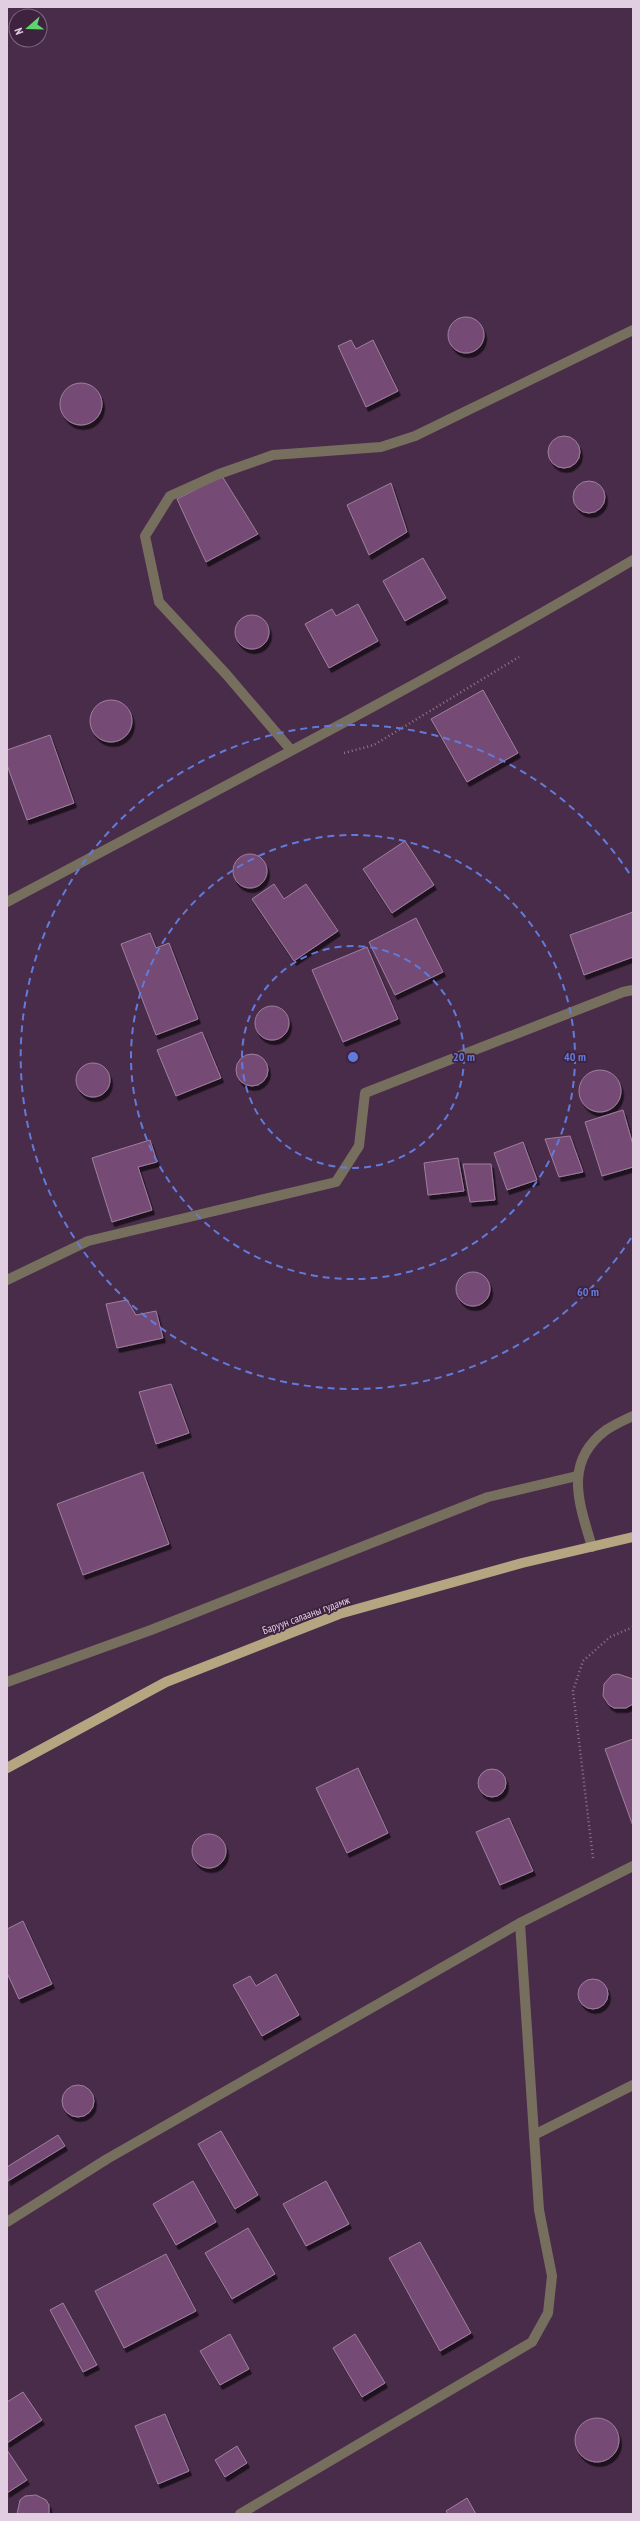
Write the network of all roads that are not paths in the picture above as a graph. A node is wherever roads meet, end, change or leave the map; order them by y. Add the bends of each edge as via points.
1 (633, 330) edge
2 (633, 560) edge
3 (291, 750) junction
4 (7, 902) edge
5 (633, 990) edge
6 (7, 1280) edge
7 (633, 1416) edge
8 (576, 1476) junction
9 (633, 1537) edge
10 (592, 1547) junction
11 (7, 1682) edge
12 (7, 1768) edge
13 (633, 1866) edge
14 (520, 1923) junction
15 (633, 2085) edge
16 (534, 2135) junction
17 (7, 2222) edge
18 (240, 2514) edge

1 - 3 street via 415,436 381,447 273,455 170,496 145,536 159,602 226,674
2 - 3 street via 545,612
3 - 4 street
5 - 6 street via 366,1093 359,1146 336,1182 88,1241
7 - 8 street via 605,1431 587,1451
8 - 10 street via 578,1499
8 - 11 street via 488,1497 158,1627
9 - 10 main road, Баруун салааны гудамж
10 - 12 main road, Баруун салааны гудамж via 339,1614 166,1682
13 - 14 street
14 - 16 street
14 - 17 street via 107,2159
15 - 16 street
16 - 18 street via 539,2210 552,2276 548,2312 532,2342

